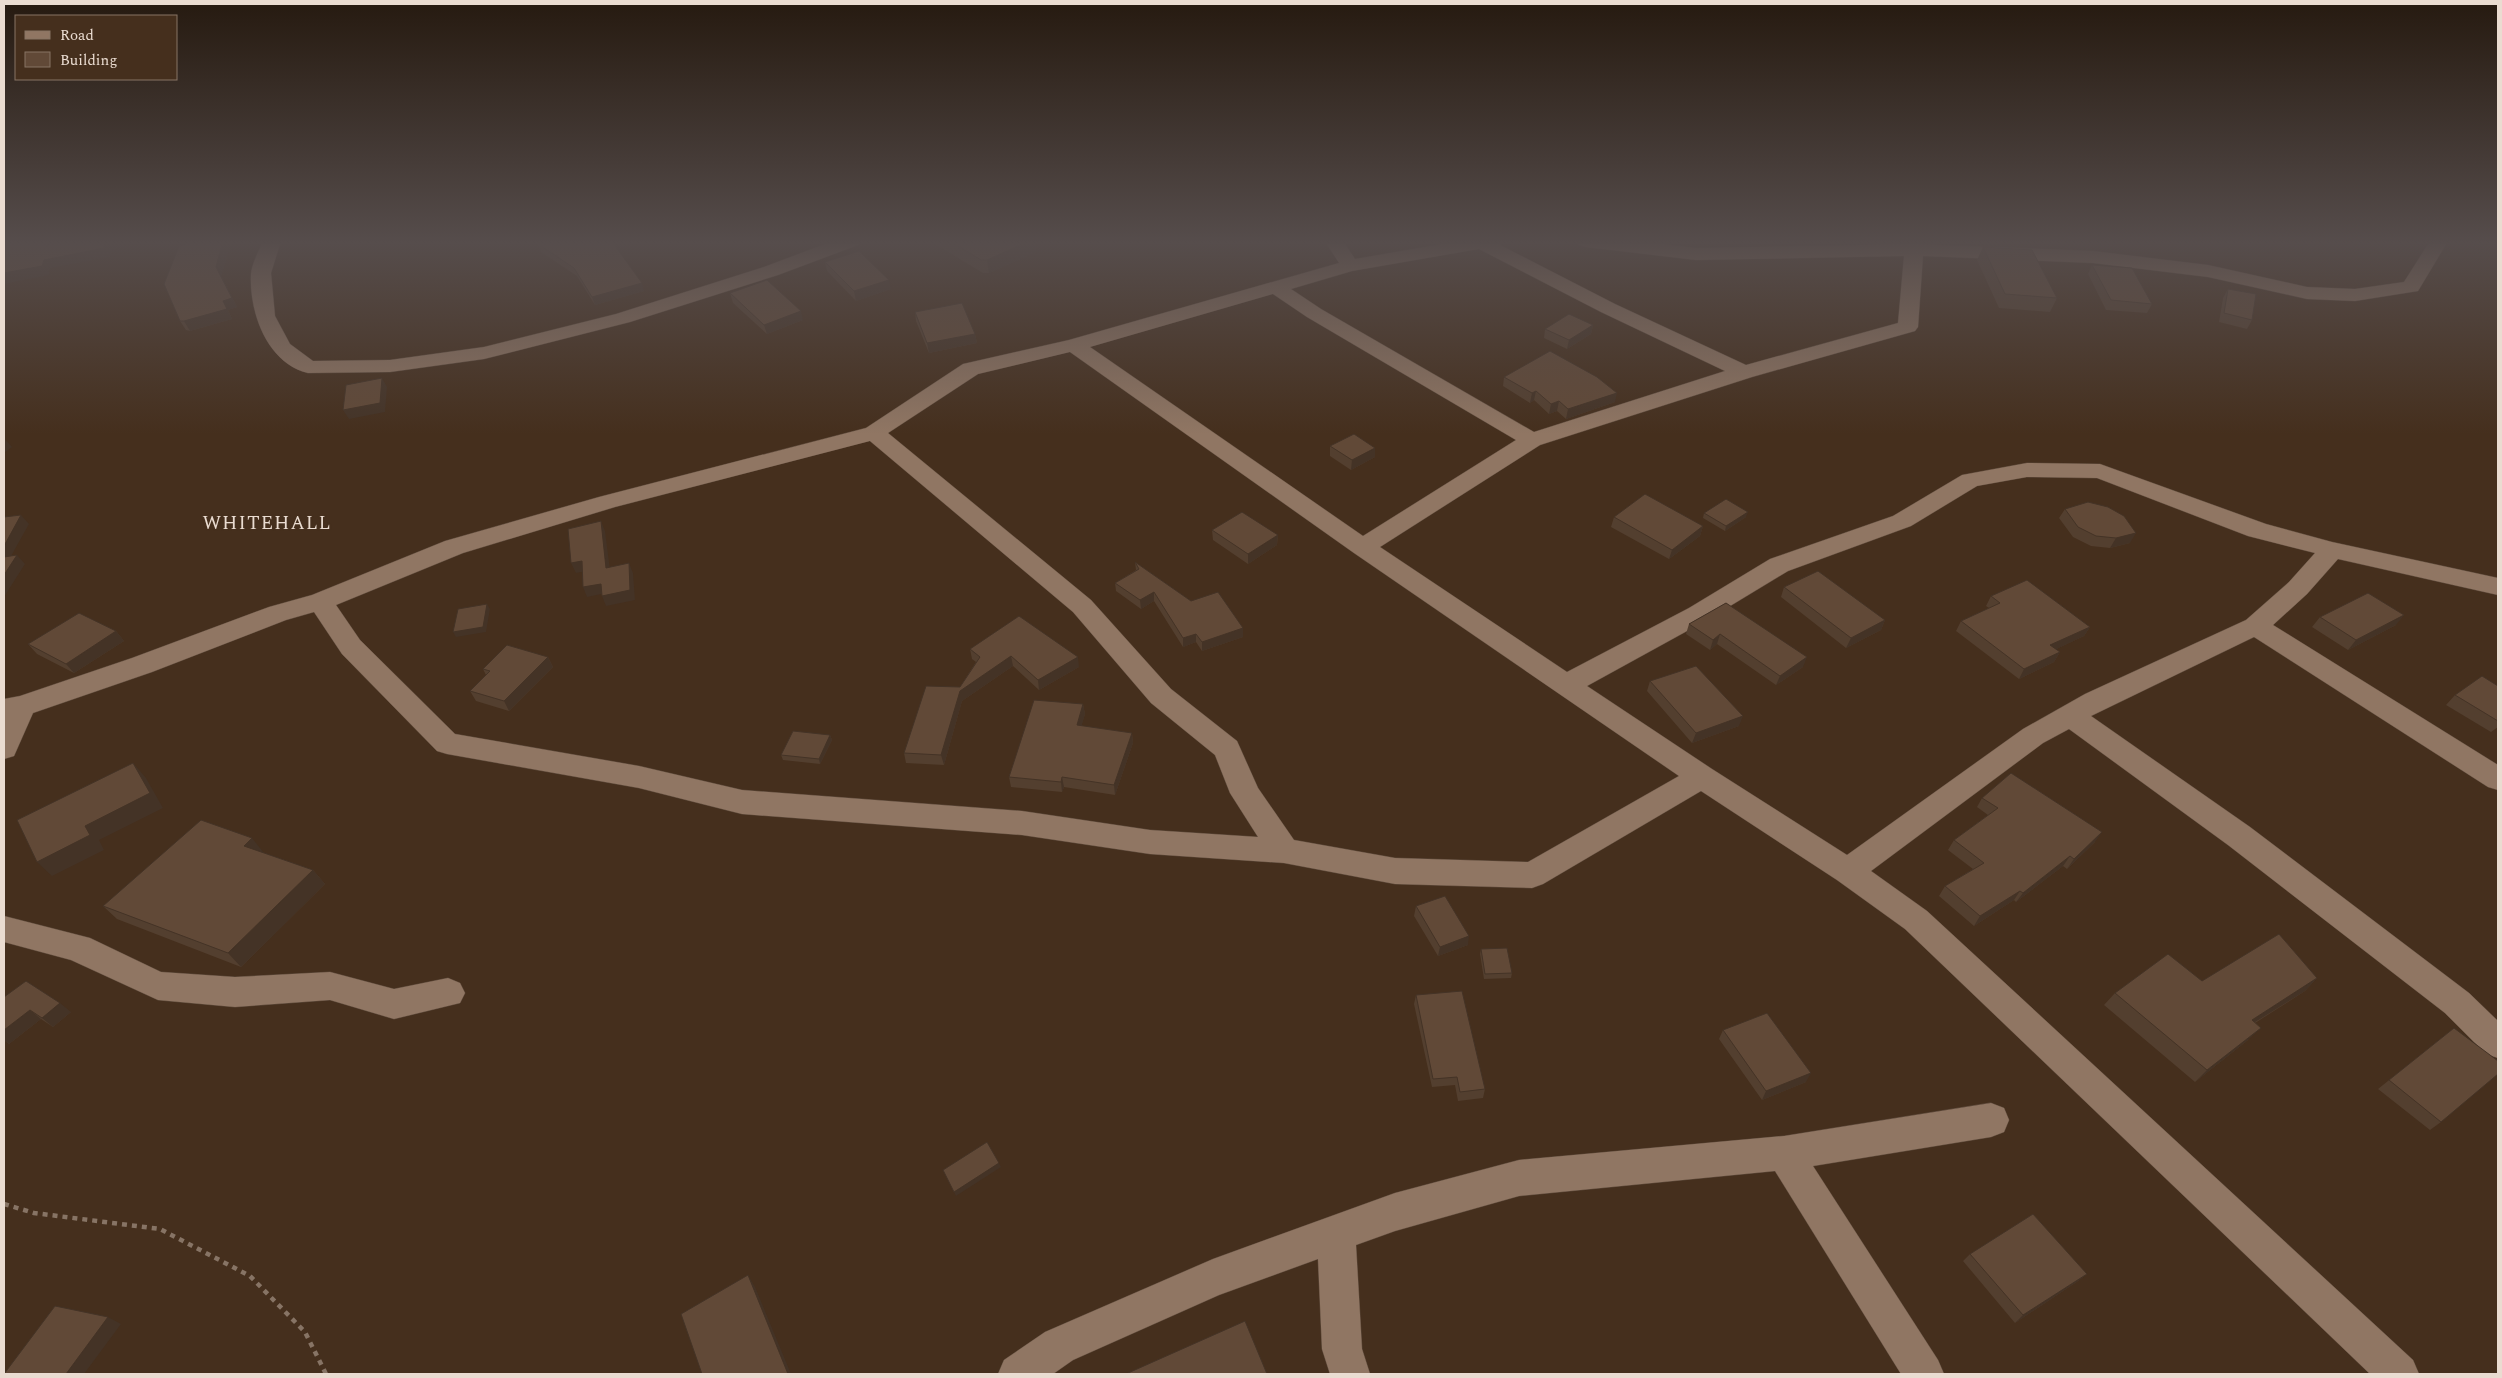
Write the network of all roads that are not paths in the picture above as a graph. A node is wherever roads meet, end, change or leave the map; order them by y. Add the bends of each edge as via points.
1 (264, 305) edge
2 (663, 305) edge
3 (1213, 305) edge
4 (1302, 305) edge
5 (1603, 305) edge
6 (1910, 305) edge
7 (1074, 346) junction
8 (1744, 372) junction
9 (874, 433) junction
10 (1532, 440) junction
11 (1364, 547) junction
12 (2332, 550) junction
13 (2498, 586) edge
14 (320, 602) junction
15 (2255, 626) junction
16 (1568, 684) junction
17 (13, 708) edge
18 (2070, 715) junction
19 (4, 748) edge
20 (1702, 777) junction
21 (2498, 779) edge
22 (1284, 851) junction
23 (1848, 870) junction
24 (4, 929) edge
25 (448, 993) dead end
26 (2498, 1042) edge
27 (1991, 1120) dead end
28 (1784, 1153) junction
29 (1336, 1232) junction
30 (1018, 1374) edge
31 (1350, 1374) edge
32 (1924, 1374) edge
33 (2399, 1374) edge

1 - 2 street via 265,316 282,348 308,367 390,366 484,354
3 - 7 street
4 - 10 street
5 - 8 street
6 - 8 street via 1908,327
7 - 9 street via 970,369
7 - 11 street
8 - 10 street
9 - 14 street via 607,502 454,546
9 - 22 street via 1082,606 1161,696 1227,749 1245,793
10 - 11 street
11 - 16 street
12 - 13 street
12 - 15 street via 2298,588
12 - 16 street via 2257,530 2100,471 2018,471 1970,480 1902,521 1779,565 1698,614
14 - 17 street via 278,613 142,665
14 - 22 street via 351,647 447,743 639,777 742,802 1022,823 1150,842
15 - 18 street
15 - 21 street
16 - 20 street
17 - 19 street
18 - 23 street via 2033,736
18 - 26 street via 2246,842 2457,1003
20 - 22 street via 1532,875 1395,871
20 - 23 street
23 - 33 street via 1916,920
24 - 25 street via 78,948 158,986 235,992 330,986 394,1004
27 - 28 street
28 - 29 street via 1519,1178
28 - 32 street
29 - 30 street via 1212,1278 1068,1342
29 - 31 street via 1342,1349

